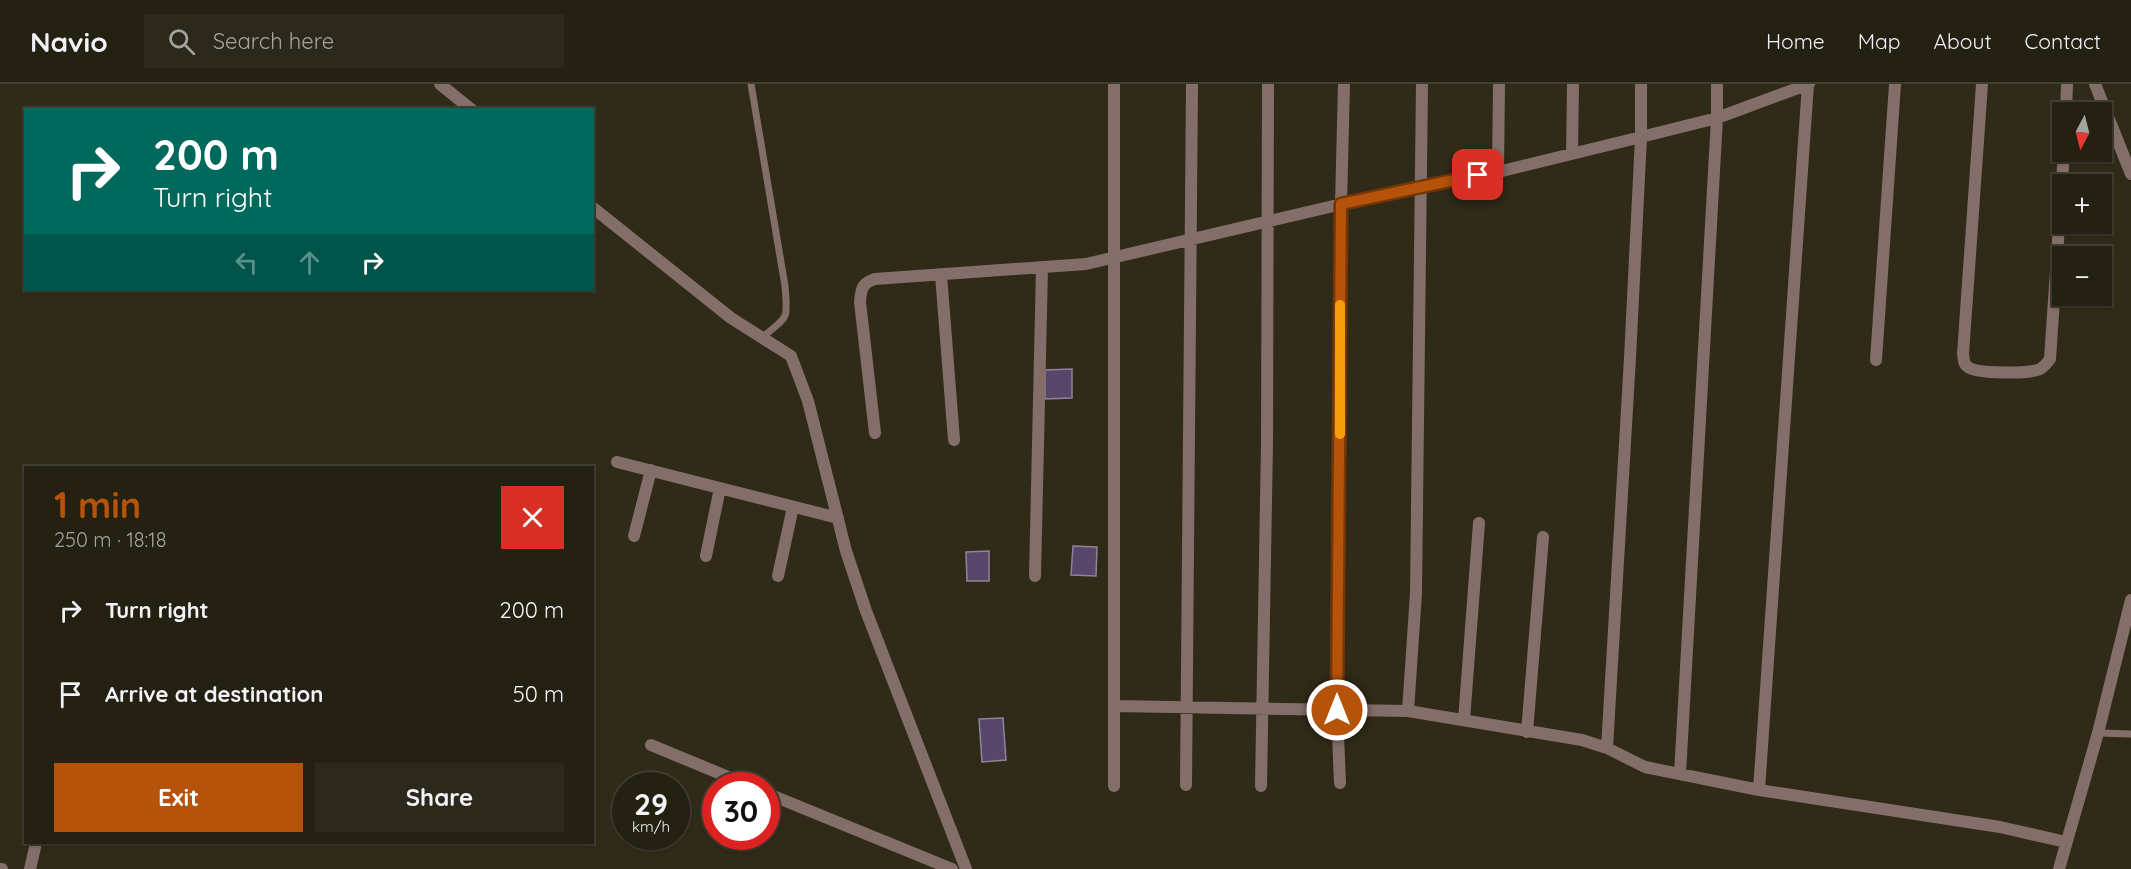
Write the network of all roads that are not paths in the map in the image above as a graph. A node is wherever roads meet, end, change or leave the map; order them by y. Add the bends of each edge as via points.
1 (440, 84) edge
2 (751, 84) edge
3 (1114, 84) edge
4 (1192, 84) edge
5 (1268, 84) edge
6 (1344, 84) edge
7 (1422, 84) edge
8 (1498, 84) edge
9 (1573, 84) edge
10 (1641, 84) edge
11 (1717, 84) edge
12 (1808, 84) edge
13 (1895, 84) edge
14 (1982, 84) edge
15 (2067, 84) edge
16 (2095, 84) edge
17 (2066, 102) edge
18 (469, 108) edge
19 (1717, 118) junction
20 (1641, 137) junction
21 (1572, 154) junction
22 (2063, 162) edge
23 (1498, 172) junction
24 (2131, 174) edge
25 (1419, 186) junction
26 (1341, 204) junction
27 (594, 209) edge
28 (1267, 221) junction
29 (1191, 240) junction
30 (1114, 259) junction
31 (1042, 268) junction
32 (940, 275) junction
33 (763, 337) junction
34 (1876, 360) dead end
35 (875, 433) dead end
36 (954, 440) dead end
37 (617, 462) dead end
38 (651, 470) junction
39 (720, 488) junction
40 (793, 507) junction
41 (838, 518) junction
42 (1479, 523) dead end
43 (634, 536) dead end
44 (1543, 537) dead end
45 (706, 556) dead end
46 (778, 576) dead end
47 (1035, 576) dead end
48 (2131, 600) edge
49 (1114, 706) junction
50 (1187, 707) junction
51 (1262, 708) junction
52 (1337, 710) junction
53 (1408, 711) junction
54 (1464, 720) junction
55 (1527, 732) junction
56 (2098, 733) junction
57 (2131, 734) edge
58 (651, 745) dead end
59 (1607, 748) junction
60 (716, 772) edge
61 (1680, 774) junction
62 (1340, 783) dead end
63 (1186, 785) dead end
64 (1114, 786) dead end
65 (1261, 786) dead end
66 (1759, 790) junction
67 (780, 799) edge
68 (2066, 842) junction
69 (36, 844) edge
70 (30, 869) edge
71 (952, 869) edge
72 (966, 869) edge
73 (2059, 869) edge

1 - 18 street
2 - 33 lane via 787,310 781,323
3 - 30 street
4 - 29 street
5 - 28 street
6 - 26 street
7 - 25 street
8 - 23 street
9 - 21 street
10 - 20 street
11 - 19 street
12 - 19 street
12 - 66 street
13 - 34 street
14 - 22 street via 1963,354 1968,368 1979,372 2030,371 2039,370 2050,359
15 - 17 street
16 - 24 street
19 - 20 street
19 - 61 street
20 - 21 street
20 - 59 street
21 - 23 street
23 - 25 street
25 - 26 street
25 - 53 street via 1416,593
26 - 28 street
26 - 52 street
27 - 33 street via 731,318
28 - 29 street
28 - 51 street
29 - 30 street
29 - 50 street
30 - 31 street
30 - 49 street
31 - 32 street
31 - 47 street
32 - 35 street via 875,279 861,289
32 - 36 street
33 - 41 street via 791,356 808,401
37 - 38 street
38 - 39 street
38 - 43 street
39 - 40 street
39 - 45 street
40 - 41 street
40 - 46 street
41 - 72 street via 866,611
42 - 54 street
44 - 55 street
48 - 56 street
49 - 50 street
49 - 64 street
50 - 51 street
50 - 63 street
51 - 52 street
51 - 65 street
52 - 53 street
52 - 62 street
53 - 54 street
54 - 55 street
55 - 59 street
56 - 57 lane
56 - 68 street
58 - 60 street
59 - 61 street via 1645,767
61 - 66 street
66 - 68 street via 2000,827
67 - 71 street
68 - 73 street
69 - 70 street

